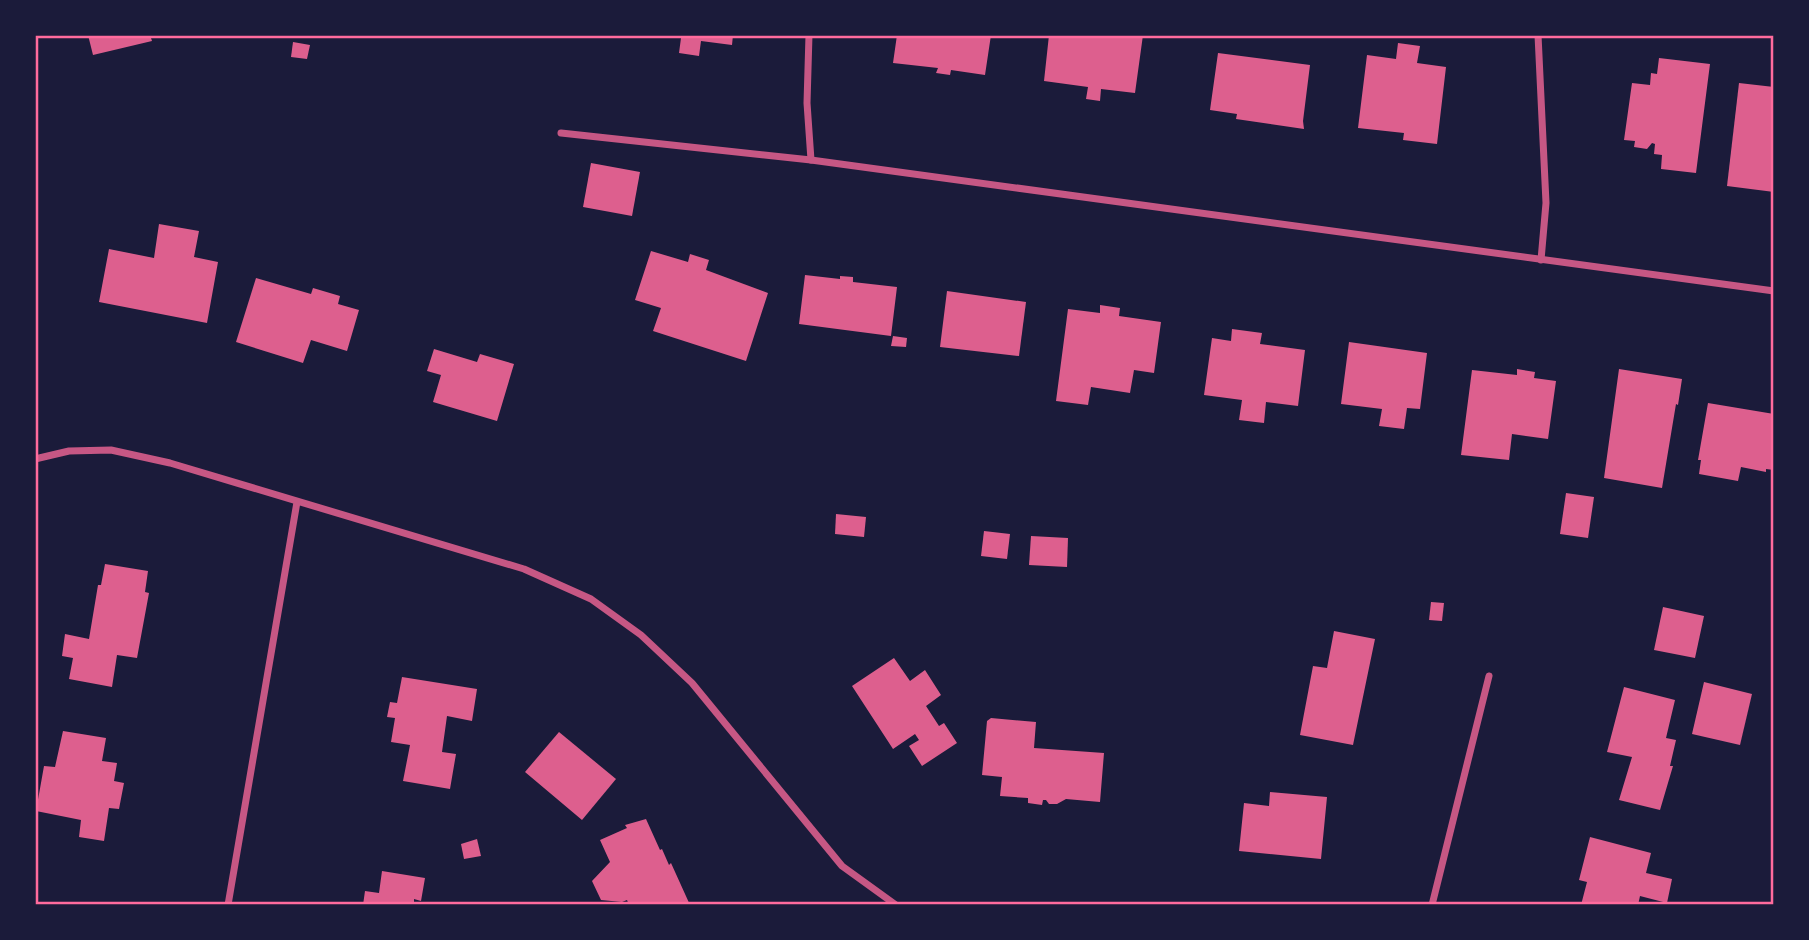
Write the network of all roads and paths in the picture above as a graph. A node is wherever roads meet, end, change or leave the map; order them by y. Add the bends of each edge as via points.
1 (810, 35) edge
2 (1538, 35) edge
3 (561, 133) dead end
4 (811, 160) junction
5 (1541, 260) junction
6 (1774, 291) edge
7 (35, 459) edge
8 (297, 502) junction
9 (1489, 676) dead end
10 (228, 905) edge
11 (896, 905) edge
12 (1432, 905) edge

1 - 4 street via 807,103
2 - 5 street via 1546,202
3 - 4 street
4 - 5 street
5 - 6 street
7 - 8 street via 69,451 111,450
8 - 10 street
8 - 11 street via 524,569 591,599 641,635 692,683 842,866
9 - 12 street

